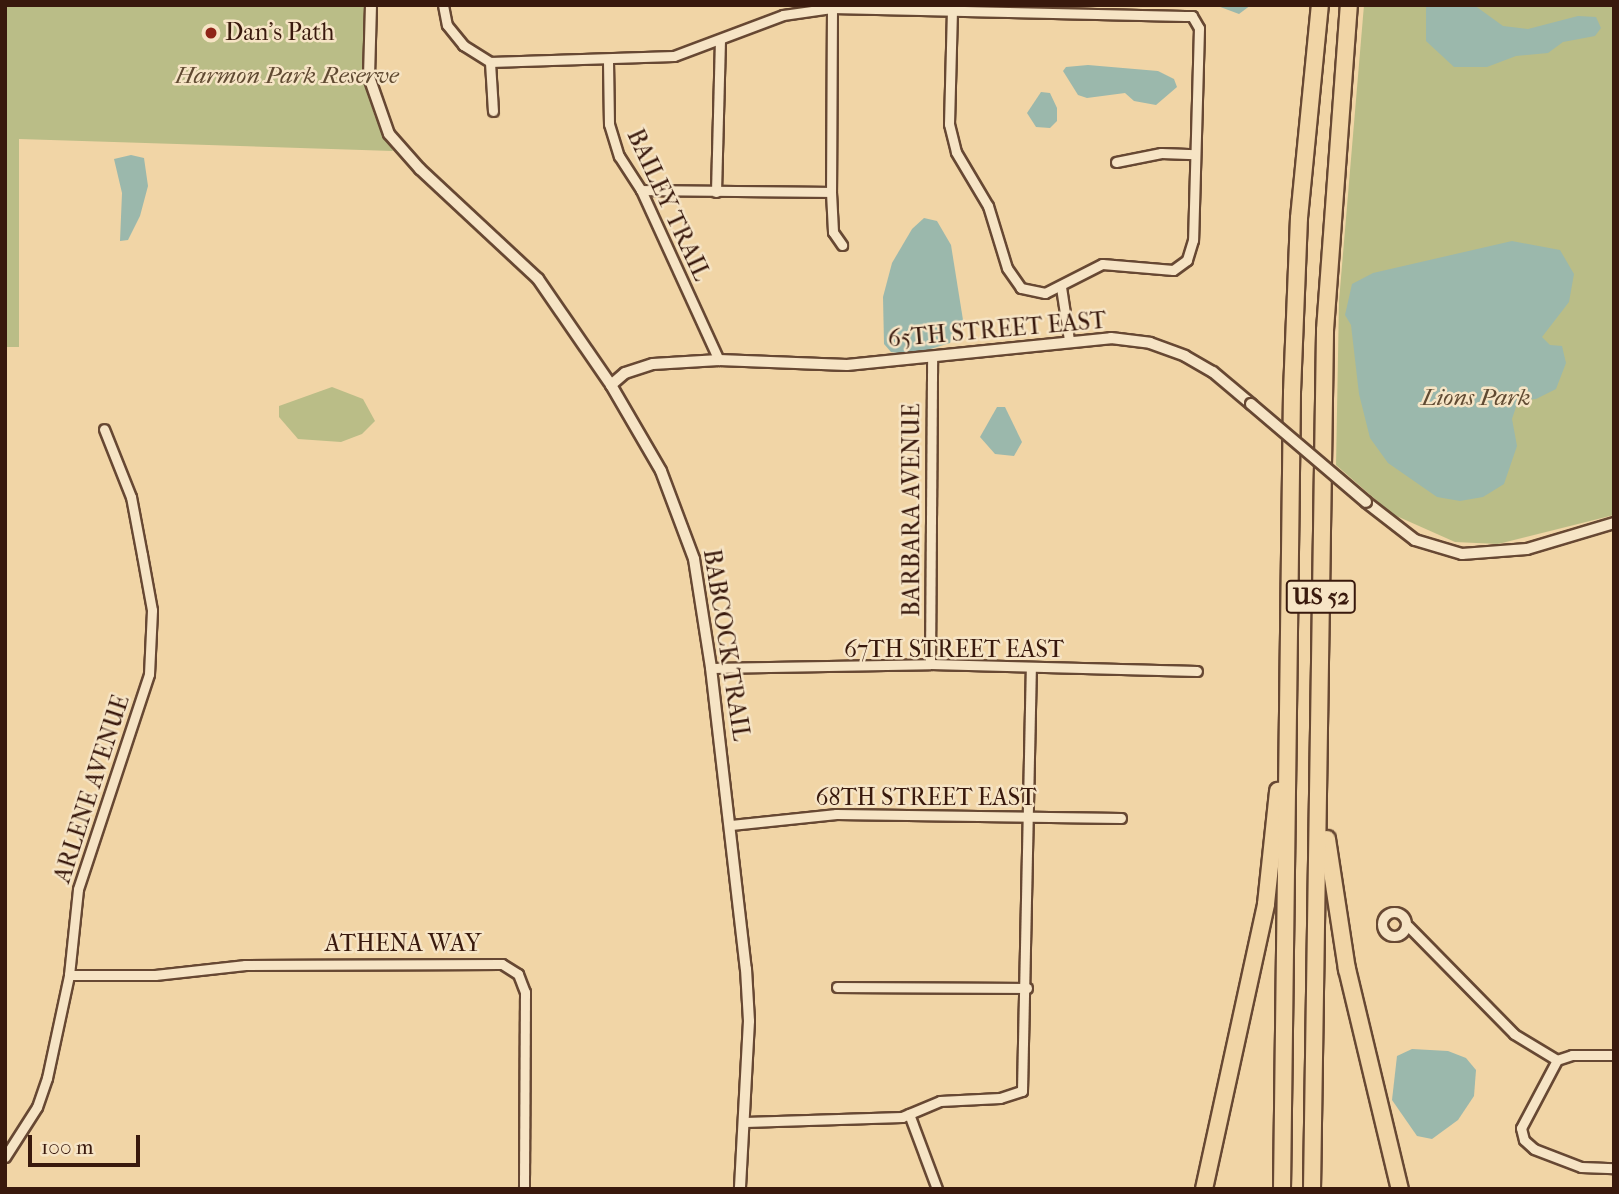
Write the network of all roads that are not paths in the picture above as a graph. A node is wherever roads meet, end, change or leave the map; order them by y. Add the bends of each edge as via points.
1 (371, 5) edge
2 (443, 5) edge
3 (1320, 5) edge
4 (1349, 5) edge
5 (832, 8) junction
6 (952, 10) junction
7 (720, 42) junction
8 (608, 61) junction
9 (490, 62) junction
10 (492, 111) dead end
11 (1195, 154) junction
12 (1116, 162) dead end
13 (641, 190) junction
14 (716, 191) junction
15 (831, 192) junction
16 (842, 245) dead end
17 (1061, 287) junction
18 (1069, 340) junction
19 (932, 357) junction
20 (719, 360) junction
21 (611, 385) junction
22 (104, 429) dead end
23 (1614, 523) edge
24 (930, 664) junction
25 (1031, 667) junction
26 (711, 668) junction
27 (1197, 671) dead end
28 (1286, 744) junction
29 (1319, 774) junction
30 (1028, 817) junction
31 (1121, 818) dead end
32 (731, 825) junction
33 (1408, 926) dead end
34 (69, 975) junction
35 (837, 987) dead end
36 (1027, 988) junction
37 (1614, 1055) edge
38 (1558, 1060) junction
39 (909, 1114) junction
40 (745, 1122) junction
41 (5, 1157) edge
42 (1614, 1168) edge
43 (524, 1189) edge
44 (740, 1189) edge
45 (937, 1189) edge
46 (1204, 1189) edge
47 (1282, 1189) edge
48 (1312, 1189) edge
49 (1400, 1189) edge

1 - 21 street, BABCOCK TRAIL via 369,76 389,134 538,279
2 - 9 street via 447,25 463,45
3 - 28 highway, US 52 via 1295,304
4 - 29 highway, US 52 via 1325,316
5 - 6 street
5 - 7 street via 783,15
5 - 15 street
6 - 11 street via 1196,19
6 - 17 street via 949,124 956,152 983,197 1007,268 1021,288 1045,293
7 - 8 street via 674,56
7 - 14 street
8 - 9 street
8 - 13 street, BAILEY TRAIL via 609,124 619,156
9 - 10 street
11 - 12 street via 1161,153
11 - 17 street via 1194,240 1187,260 1173,270 1102,264
13 - 14 street
13 - 20 street, BAILEY TRAIL
14 - 15 street
15 - 16 street via 833,232
17 - 18 street
18 - 19 street, 65TH STREET EAST
18 - 23 street, 65TH STREET EAST, bridge via 1111,338 1174,352 1213,372 1415,540 1462,554 1527,549
19 - 20 street, 65TH STREET EAST via 847,365
19 - 24 street, BARBARA AVENUE
20 - 21 street, 65TH STREET EAST via 653,363 625,373
21 - 26 street, BABCOCK TRAIL via 661,471 680,515 696,568
22 - 34 street, ARLENE AVENUE via 131,497 152,610 152,641 149,674 78,889
24 - 25 street, 67TH STREET EAST
24 - 26 street, 67TH STREET EAST
25 - 27 street, 67TH STREET EAST
25 - 30 street
26 - 32 street, BABCOCK TRAIL
28 - 46 highway via 1280,761 1266,904
28 - 47 highway, US 52
29 - 48 highway, US 52
29 - 49 highway via 1347,970
30 - 31 street, 68TH STREET EAST
30 - 32 street, 68TH STREET EAST via 836,814
30 - 36 street
32 - 40 street, BABCOCK TRAIL via 749,1021
33 - 38 street via 1514,1034
34 - 41 street, ARLENE AVENUE via 37,1107
34 - 43 street, ATHENA WAY via 155,975 245,965 502,964 518,974 525,992
35 - 36 street
36 - 39 street via 1022,1091 1000,1098 940,1101
37 - 38 street via 1572,1055
38 - 42 street via 1523,1120 1524,1140 1575,1166
39 - 40 street
39 - 45 street
40 - 44 street, BABCOCK TRAIL

